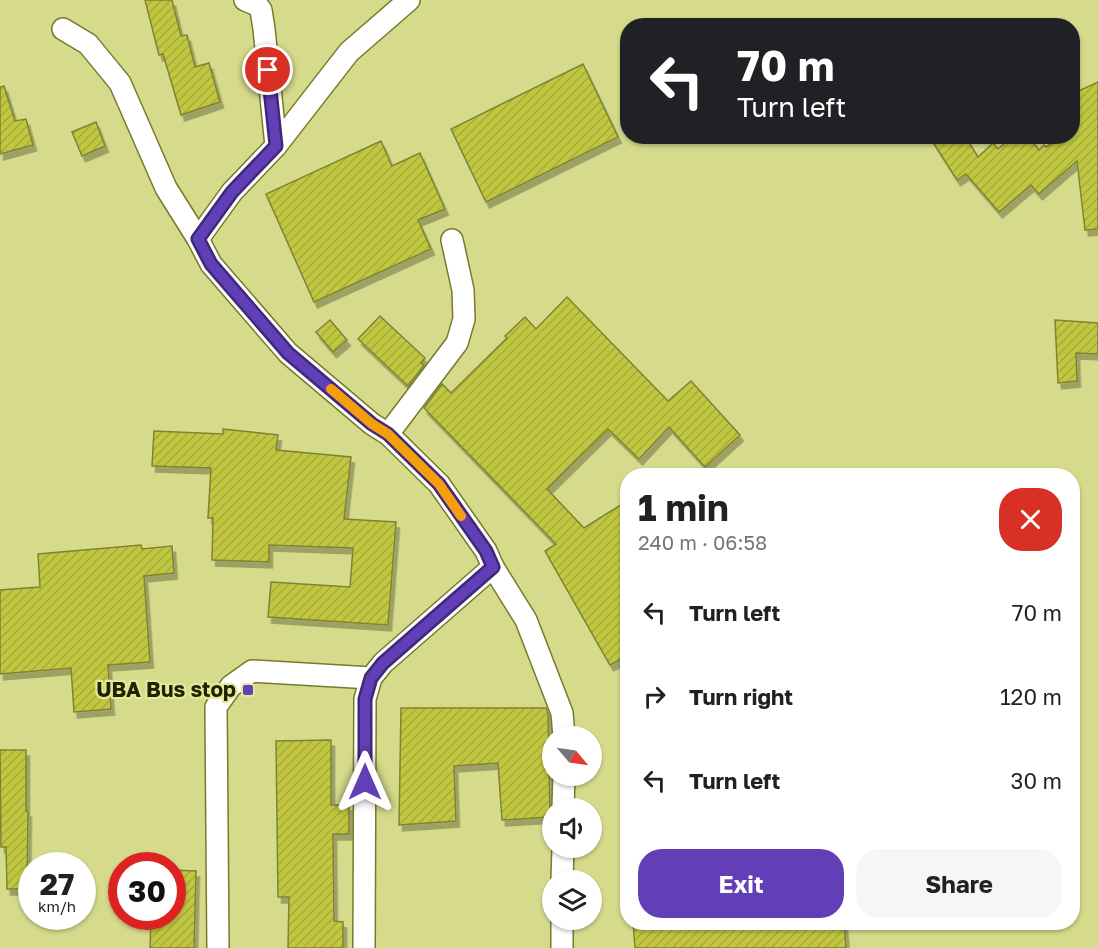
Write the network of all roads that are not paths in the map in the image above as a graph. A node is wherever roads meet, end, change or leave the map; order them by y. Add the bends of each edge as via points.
1 (245, 0) edge
2 (409, 0) edge
3 (63, 30) dead end
4 (276, 146) junction
5 (198, 239) junction
6 (452, 240) dead end
7 (388, 434) junction
8 (493, 567) junction
9 (371, 678) junction
10 (563, 726) edge
11 (562, 930) edge
12 (218, 948) edge
13 (364, 948) edge
14 (562, 948) edge

1 - 4 street via 261,9
2 - 4 street via 350,52
3 - 5 street via 88,44 120,83 166,188
4 - 5 street via 232,192
5 - 7 street via 211,264 288,353
6 - 7 street via 463,290 464,319 457,343
7 - 8 street via 439,484
8 - 9 street via 383,663
8 - 10 street via 526,620 562,713
9 - 12 street via 252,671 231,686 216,707
9 - 13 street via 365,699
11 - 14 street

